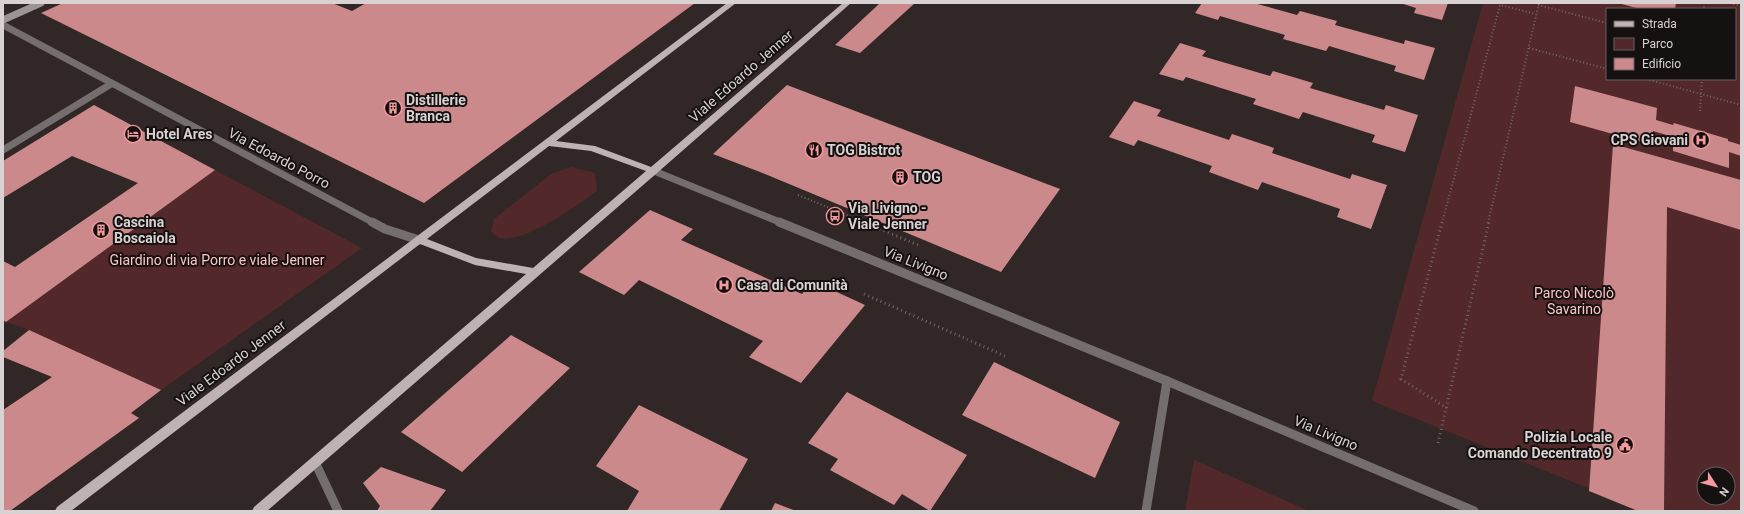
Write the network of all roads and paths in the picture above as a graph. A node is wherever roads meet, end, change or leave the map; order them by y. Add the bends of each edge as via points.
1 (41, 3) edge
2 (732, 3) edge
3 (848, 3) edge
4 (1730, 3) edge
5 (1539, 4) edge
6 (1741, 6) edge
7 (1536, 14) junction
8 (3, 20) edge
9 (1606, 23) edge
10 (3, 25) edge
11 (1529, 48) junction
12 (1606, 69) edge
13 (1650, 80) edge
14 (1702, 80) edge
15 (111, 84) junction
16 (1700, 93) junction
17 (1741, 106) edge
18 (1700, 111) dead end
19 (548, 143) junction
20 (3, 150) edge
21 (654, 171) junction
22 (798, 195) dead end
23 (419, 240) junction
24 (918, 245) dead end
25 (536, 272) junction
26 (864, 294) dead end
27 (1005, 356) dead end
28 (1167, 381) junction
29 (1446, 408) junction
30 (1438, 443) dead end
31 (315, 462) junction
32 (61, 511) edge
33 (258, 511) edge
34 (338, 511) edge
35 (1146, 511) edge
36 (1474, 511) edge

1 - 8 main road
2 - 19 main road, Viale Edoardo Jenner
3 - 21 main road, Viale Edoardo Jenner
4 - 6 path
5 - 7 path
5 - 9 path
7 - 11 path
7 - 29 path via 1500,5 1401,379
10 - 15 street, Via Edoardo Porro
11 - 12 path
11 - 29 path
13 - 16 path
14 - 16 path
15 - 20 street
15 - 23 street, Via Edoardo Porro via 385,229
16 - 17 path
16 - 18 path
19 - 21 main road via 592,148
19 - 23 main road, Viale Edoardo Jenner
21 - 25 main road, Viale Edoardo Jenner
21 - 28 street, Via Livigno
22 - 24 path
23 - 25 main road via 475,261
23 - 32 main road, Viale Edoardo Jenner
25 - 31 main road, Viale Edoardo Jenner
26 - 27 path
28 - 35 street
28 - 36 street, Via Livigno
29 - 30 path
31 - 33 main road, Viale Edoardo Jenner
31 - 34 street

